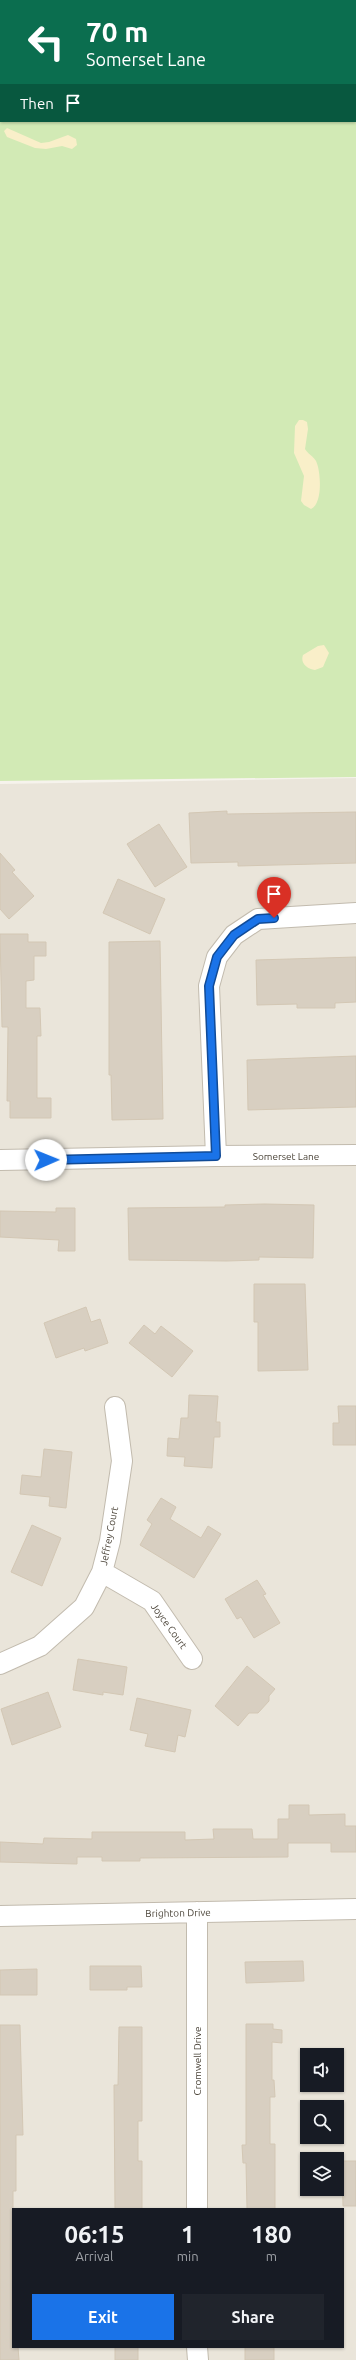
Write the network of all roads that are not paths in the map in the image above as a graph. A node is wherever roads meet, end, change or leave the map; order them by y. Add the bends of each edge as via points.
1 (356, 913) edge
2 (356, 1155) edge
3 (216, 1156) junction
4 (0, 1160) edge
5 (115, 1407) dead end
6 (102, 1572) junction
7 (192, 1658) dead end
8 (0, 1664) edge
9 (356, 1909) edge
10 (197, 1912) junction
11 (0, 1916) edge
12 (197, 2208) edge
13 (198, 2348) edge
14 (198, 2360) edge

1 - 3 street via 258,919 234,935 217,957 209,986
2 - 3 street, Somerset Lane
3 - 4 street, Somerset Lane
5 - 6 street, Jeffrey Court via 122,1461 110,1541
6 - 7 street, Joyce Court via 152,1601
6 - 8 street, Jeffrey Court via 84,1607 40,1646
9 - 10 street, Brighton Drive
10 - 11 street, Brighton Drive
10 - 12 street, Cromwell Drive
13 - 14 street

